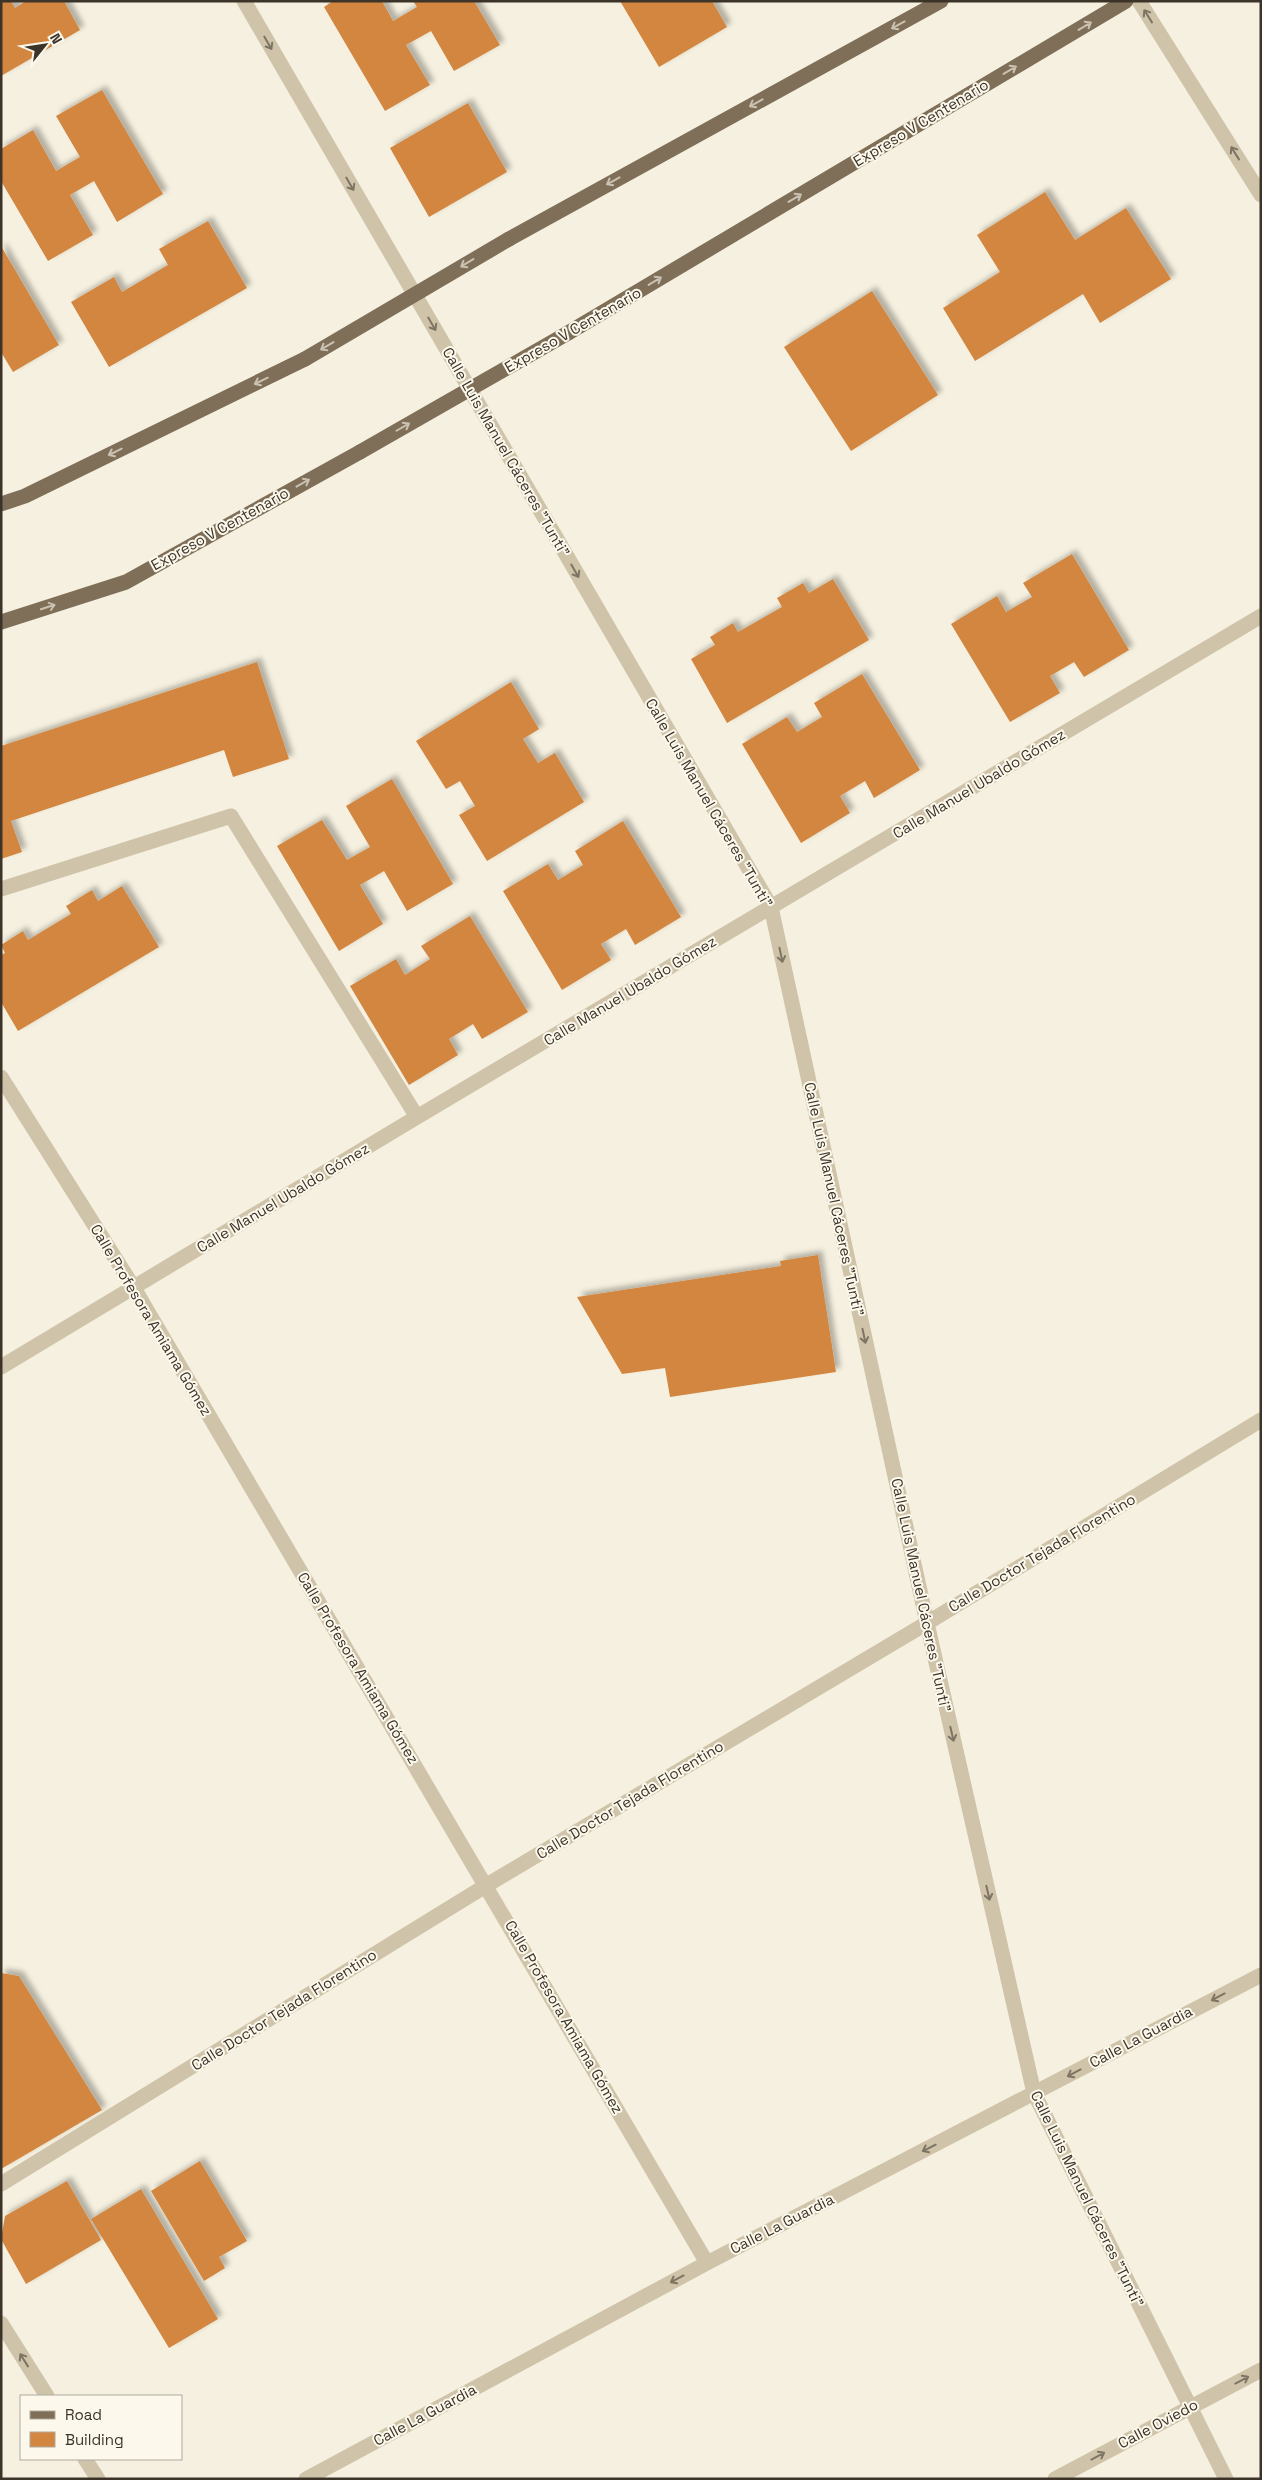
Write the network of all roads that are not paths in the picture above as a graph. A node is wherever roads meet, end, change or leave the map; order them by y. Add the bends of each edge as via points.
1 (244, 1) edge
2 (941, 1) edge
3 (1126, 1) edge
4 (1139, 1) edge
5 (1261, 195) edge
6 (1, 504) edge
7 (1261, 616) edge
8 (1, 622) edge
9 (1, 889) edge
10 (771, 908) junction
11 (1, 1077) edge
12 (417, 1117) junction
13 (134, 1288) junction
14 (1, 1367) edge
15 (1261, 1420) edge
16 (926, 1624) junction
17 (487, 1885) junction
18 (1261, 1975) edge
19 (1034, 2094) junction
20 (1, 2184) edge
21 (707, 2263) junction
22 (1, 2323) edge
23 (1261, 2370) edge
24 (46, 2395) edge
25 (1189, 2408) junction
26 (86, 2460) edge
27 (98, 2479) edge
28 (306, 2479) edge
29 (1055, 2479) edge
30 (1226, 2479) edge

1 -> 10 street, Calle Luis Manuel Cáceres "Tunti"
2 -> 6 main road, bridge via 509,238 305,359 25,496
8 -> 3 main road, Expreso V Centenario, bridge via 126,582 568,333
5 -> 4 street
7 - 10 street, Calle Manuel Ubaldo Gómez
9 - 12 street via 231,816
10 - 12 street, Calle Manuel Ubaldo Gómez
10 -> 16 street, Calle Luis Manuel Cáceres "Tunti"
11 - 13 street, Calle Profesora Amiama Gómez
12 - 13 street, Calle Manuel Ubaldo Gómez
13 - 14 street, Calle Manuel Ubaldo Gómez
13 - 17 street, Calle Profesora Amiama Gómez
15 - 16 street, Calle Doctor Tejada Florentino
16 - 17 street, Calle Doctor Tejada Florentino
16 -> 19 street, Calle Luis Manuel Cáceres "Tunti"
17 - 20 street, Calle Doctor Tejada Florentino
17 - 21 street, Calle Profesora Amiama Gómez
18 -> 19 street, Calle La Guardia
19 -> 21 street, Calle La Guardia
19 - 25 street, Calle Luis Manuel Cáceres "Tunti"
21 -> 28 street, Calle La Guardia
24 -> 22 street
25 -> 23 street, Calle Oviedo
29 -> 25 street, Calle Oviedo
25 - 30 street, Calle Luis Manuel Cáceres "Tunti"
26 - 27 street

